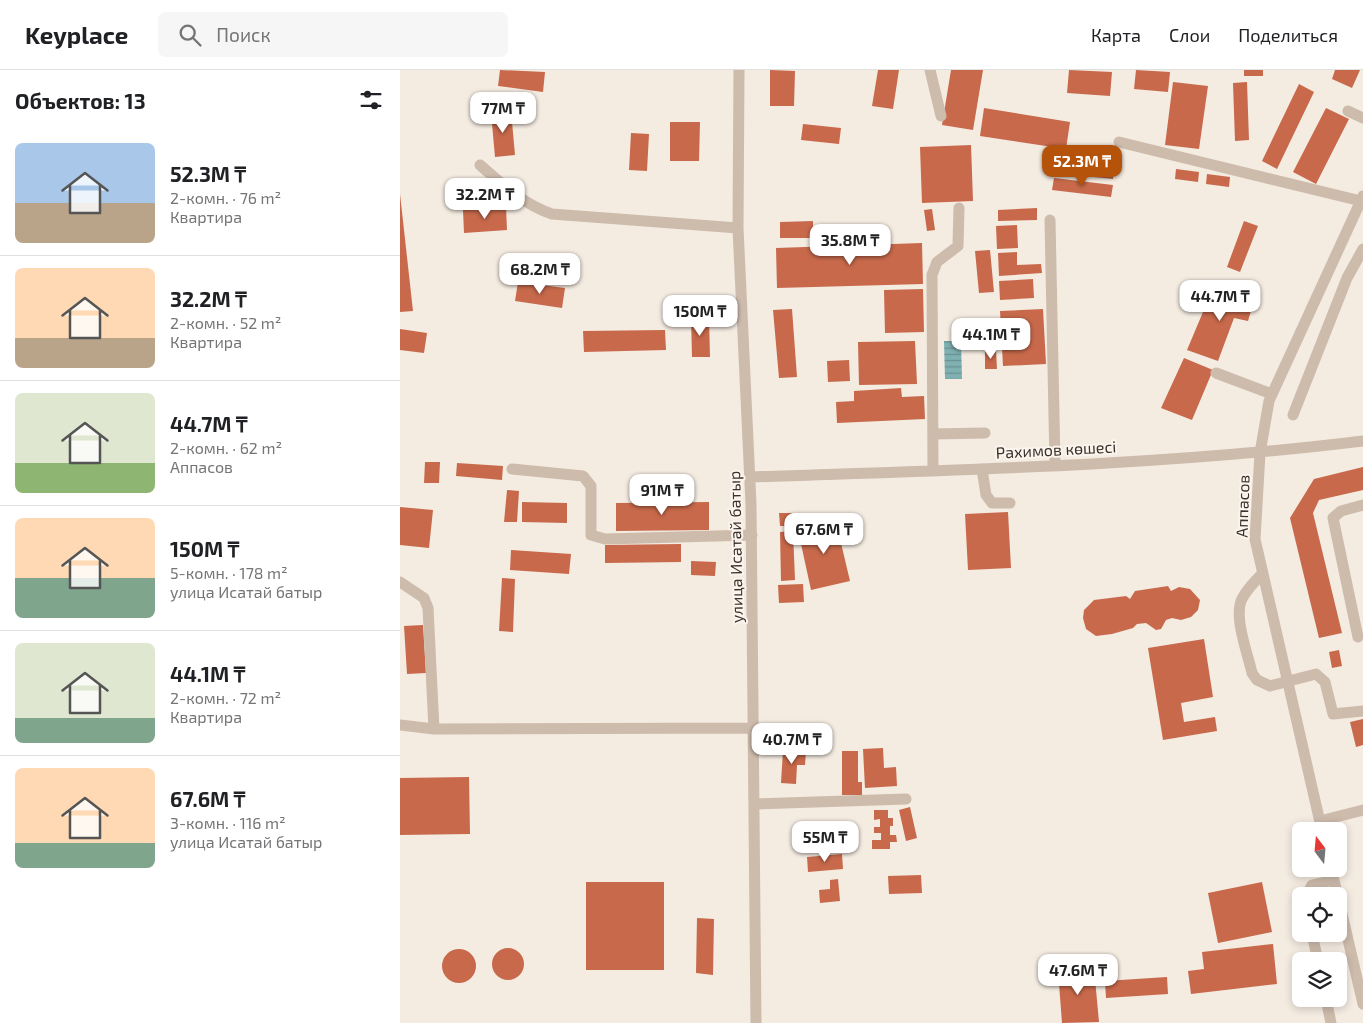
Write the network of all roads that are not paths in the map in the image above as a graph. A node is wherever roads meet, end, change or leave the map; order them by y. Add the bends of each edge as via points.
1 (739, 70) edge
2 (930, 70) edge
3 (1348, 111) dead end
4 (941, 116) dead end
5 (1363, 118) edge
6 (1119, 142) dead end
7 (480, 165) dead end
8 (1362, 198) edge
9 (959, 208) dead end
10 (1050, 220) dead end
11 (738, 228) junction
12 (1363, 249) edge
13 (1321, 288) junction
14 (1342, 291) junction
15 (1216, 373) dead end
16 (1272, 394) junction
17 (1293, 414) dead end
18 (985, 433) dead end
19 (933, 434) junction
20 (1363, 441) edge
21 (1260, 453) junction
22 (1055, 464) junction
23 (512, 469) dead end
24 (982, 469) junction
25 (933, 471) junction
26 (751, 477) junction
27 (1010, 503) dead end
28 (1363, 506) edge
29 (752, 535) junction
30 (1263, 573) junction
31 (400, 582) edge
32 (1358, 636) dead end
33 (1287, 680) junction
34 (1363, 711) edge
35 (400, 725) edge
36 (755, 728) junction
37 (434, 729) junction
38 (906, 799) dead end
39 (755, 804) junction
40 (1363, 810) edge
41 (1320, 822) edge
42 (1332, 822) edge
43 (1325, 878) edge
44 (1311, 887) edge
45 (1347, 935) edge
46 (1363, 1004) edge
47 (1328, 1007) edge
48 (756, 1023) edge
49 (1331, 1023) edge

1 - 11 street, улица Исатай батыр
2 - 4 street
3 - 5 street
6 - 8 street
7 - 11 street via 516,196 534,208 552,214
8 - 13 street, Аппасов
9 - 19 street via 958,246 937,262 932,275
10 - 22 street
11 - 26 street, улица Исатай батыр
12 - 14 street
13 - 14 street
13 - 16 street, Аппасов
14 - 17 street
15 - 16 street
16 - 21 street, Аппасов
18 - 19 street
19 - 25 street
20 - 21 street, Рахимов көшесі
21 - 22 street, Рахимов көшесі
21 - 30 street, Аппасов via 1255,539
22 - 24 street, Рахимов көшесі
23 - 29 street via 583,476 591,486 591,535 605,539
24 - 25 street, Рахимов көшесі
24 - 27 street via 986,496 992,503
25 - 26 street, Рахимов көшесі
26 - 29 street, улица Исатай батыр
28 - 32 street via 1341,511 1333,518
29 - 36 street, улица Исатай батыр
30 - 33 street, Аппасов
30 - 33 street via 1242,597 1238,606 1239,617 1252,673 1257,680 1270,686
31 - 37 street via 424,598 428,608
33 - 34 street via 1316,674 1326,682 1333,714
33 - 41 street, Аппасов
35 - 37 street
36 - 37 street
36 - 39 street, улица Исатай батыр
38 - 39 street
39 - 48 street, улица Исатай батыр
40 - 42 street
43 - 44 street
45 - 46 street
47 - 49 street

